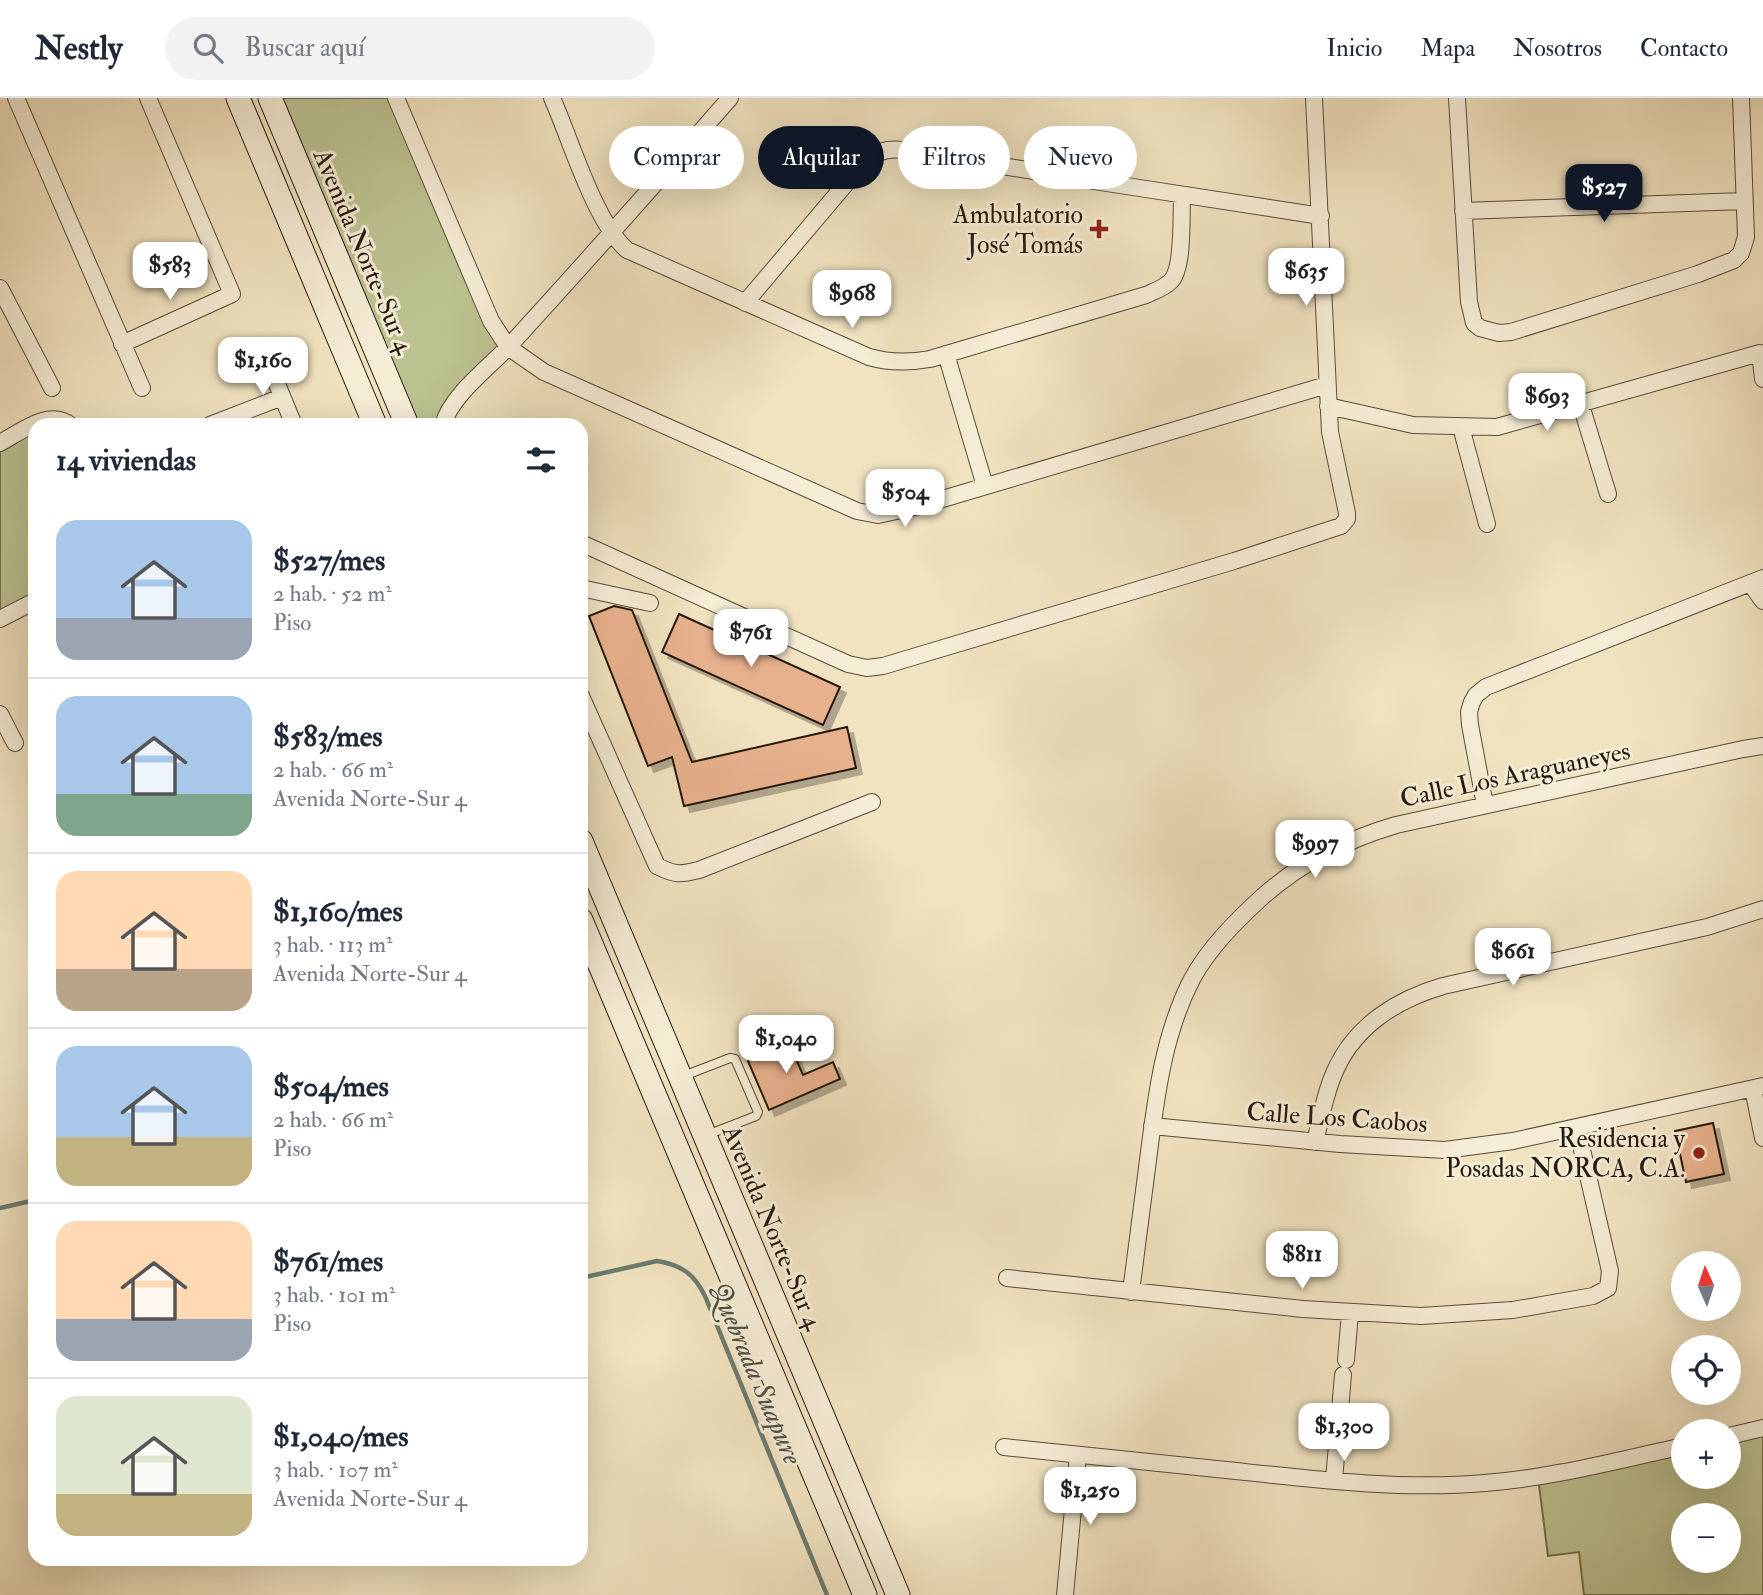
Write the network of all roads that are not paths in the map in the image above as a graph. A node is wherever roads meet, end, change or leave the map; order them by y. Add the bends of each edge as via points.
1 (16, 98) edge
2 (148, 98) edge
3 (238, 98) edge
4 (270, 98) edge
5 (396, 98) edge
6 (552, 98) edge
7 (730, 98) edge
8 (1314, 98) edge
9 (1457, 98) edge
10 (1741, 98) edge
11 (1182, 195) junction
12 (1744, 201) junction
13 (1463, 211) junction
14 (1321, 216) junction
15 (611, 233) junction
16 (0, 288) edge
17 (745, 303) junction
18 (122, 344) junction
19 (508, 347) junction
20 (946, 354) junction
21 (265, 355) dead end
22 (1763, 379) edge
23 (1327, 385) junction
24 (52, 388) dead end
25 (142, 388) dead end
26 (282, 397) junction
27 (1328, 405) junction
28 (1581, 405) junction
29 (228, 418) edge
30 (291, 418) edge
31 (372, 418) edge
32 (404, 418) edge
33 (446, 418) edge
34 (1461, 427) junction
35 (28, 429) edge
36 (0, 443) edge
37 (985, 486) junction
38 (1608, 494) dead end
39 (1488, 524) dead end
40 (588, 546) edge
41 (1757, 580) edge
42 (588, 589) edge
43 (1763, 601) edge
44 (650, 603) dead end
45 (28, 605) edge
46 (0, 619) edge
47 (588, 712) edge
48 (0, 713) edge
49 (15, 743) dead end
50 (1763, 746) edge
51 (872, 802) dead end
52 (1485, 805) junction
53 (588, 858) edge
54 (1763, 909) edge
55 (588, 937) edge
56 (679, 1077) junction
57 (1758, 1087) edge
58 (1152, 1126) junction
59 (1577, 1128) junction
60 (704, 1136) junction
61 (1763, 1138) edge
62 (1315, 1142) junction
63 (1007, 1279) dead end
64 (1131, 1292) junction
65 (1350, 1313) junction
66 (1763, 1428) edge
67 (1741, 1433) edge
68 (1004, 1447) dead end
69 (1671, 1449) edge
70 (1078, 1455) junction
71 (1334, 1480) junction
72 (865, 1595) edge
73 (898, 1595) edge
74 (1065, 1595) edge

1 - 18 street
2 - 18 street via 232,294
3 - 31 main road
4 - 32 main road, Avenida Norte-Sur 4
5 - 19 street via 491,321
6 - 15 street
7 - 15 street
8 - 14 street
9 - 13 street
10 - 12 street
11 - 14 street
11 - 17 street via 888,149 865,161
11 - 20 street via 1178,264 1171,281 1162,288
12 - 13 street
12 - 13 street via 1746,237 1734,260 1499,333 1480,328 1471,315
14 - 23 street
15 - 17 street via 638,256
15 - 19 street
16 - 24 street
17 - 20 street via 882,361 914,362
18 - 25 street
19 - 33 street via 458,399
19 - 37 street via 544,372 857,511 890,513
20 - 37 street
21 - 26 street
22 - 28 street via 1760,353
23 - 27 street
23 - 37 street
26 - 29 street
26 - 30 street
27 - 34 street via 1392,421
27 - 40 street via 1347,513 1341,526 874,668 848,664
28 - 34 street via 1510,425
28 - 38 street
34 - 39 street
35 - 36 street
41 - 43 street
41 - 52 street via 1486,687 1476,695 1469,725
42 - 44 street
45 - 46 street
47 - 51 street via 657,866 672,874 699,870
48 - 49 street
50 - 52 street, Calle Los Araguaneyes
52 - 58 street, Calle Los Araguaneyes via 1395,825 1343,844 1302,866 1253,905 1216,945 1185,995 1166,1050
53 - 56 main road, Avenida Norte-Sur 4
54 - 62 street via 1707,927 1443,986 1406,999 1375,1019 1347,1049 1327,1093
55 - 72 main road
56 - 60 main road, Avenida Norte-Sur 4
56 - 60 lane via 735,1059 758,1112
57 - 59 street, Calle Los Caobos
57 - 61 street
58 - 62 street, Calle Los Caobos
58 - 64 street, Calle Los Araguaneyes
59 - 62 street, Calle Los Caobos via 1445,1150
59 - 65 street via 1610,1271 1608,1288 1550,1305 1486,1313
60 - 73 main road, Avenida Norte-Sur 4
63 - 64 street
64 - 65 street
65 - 71 street
66 - 67 street
68 - 70 street
69 - 71 street via 1492,1483 1408,1485
70 - 71 street
70 - 74 street

